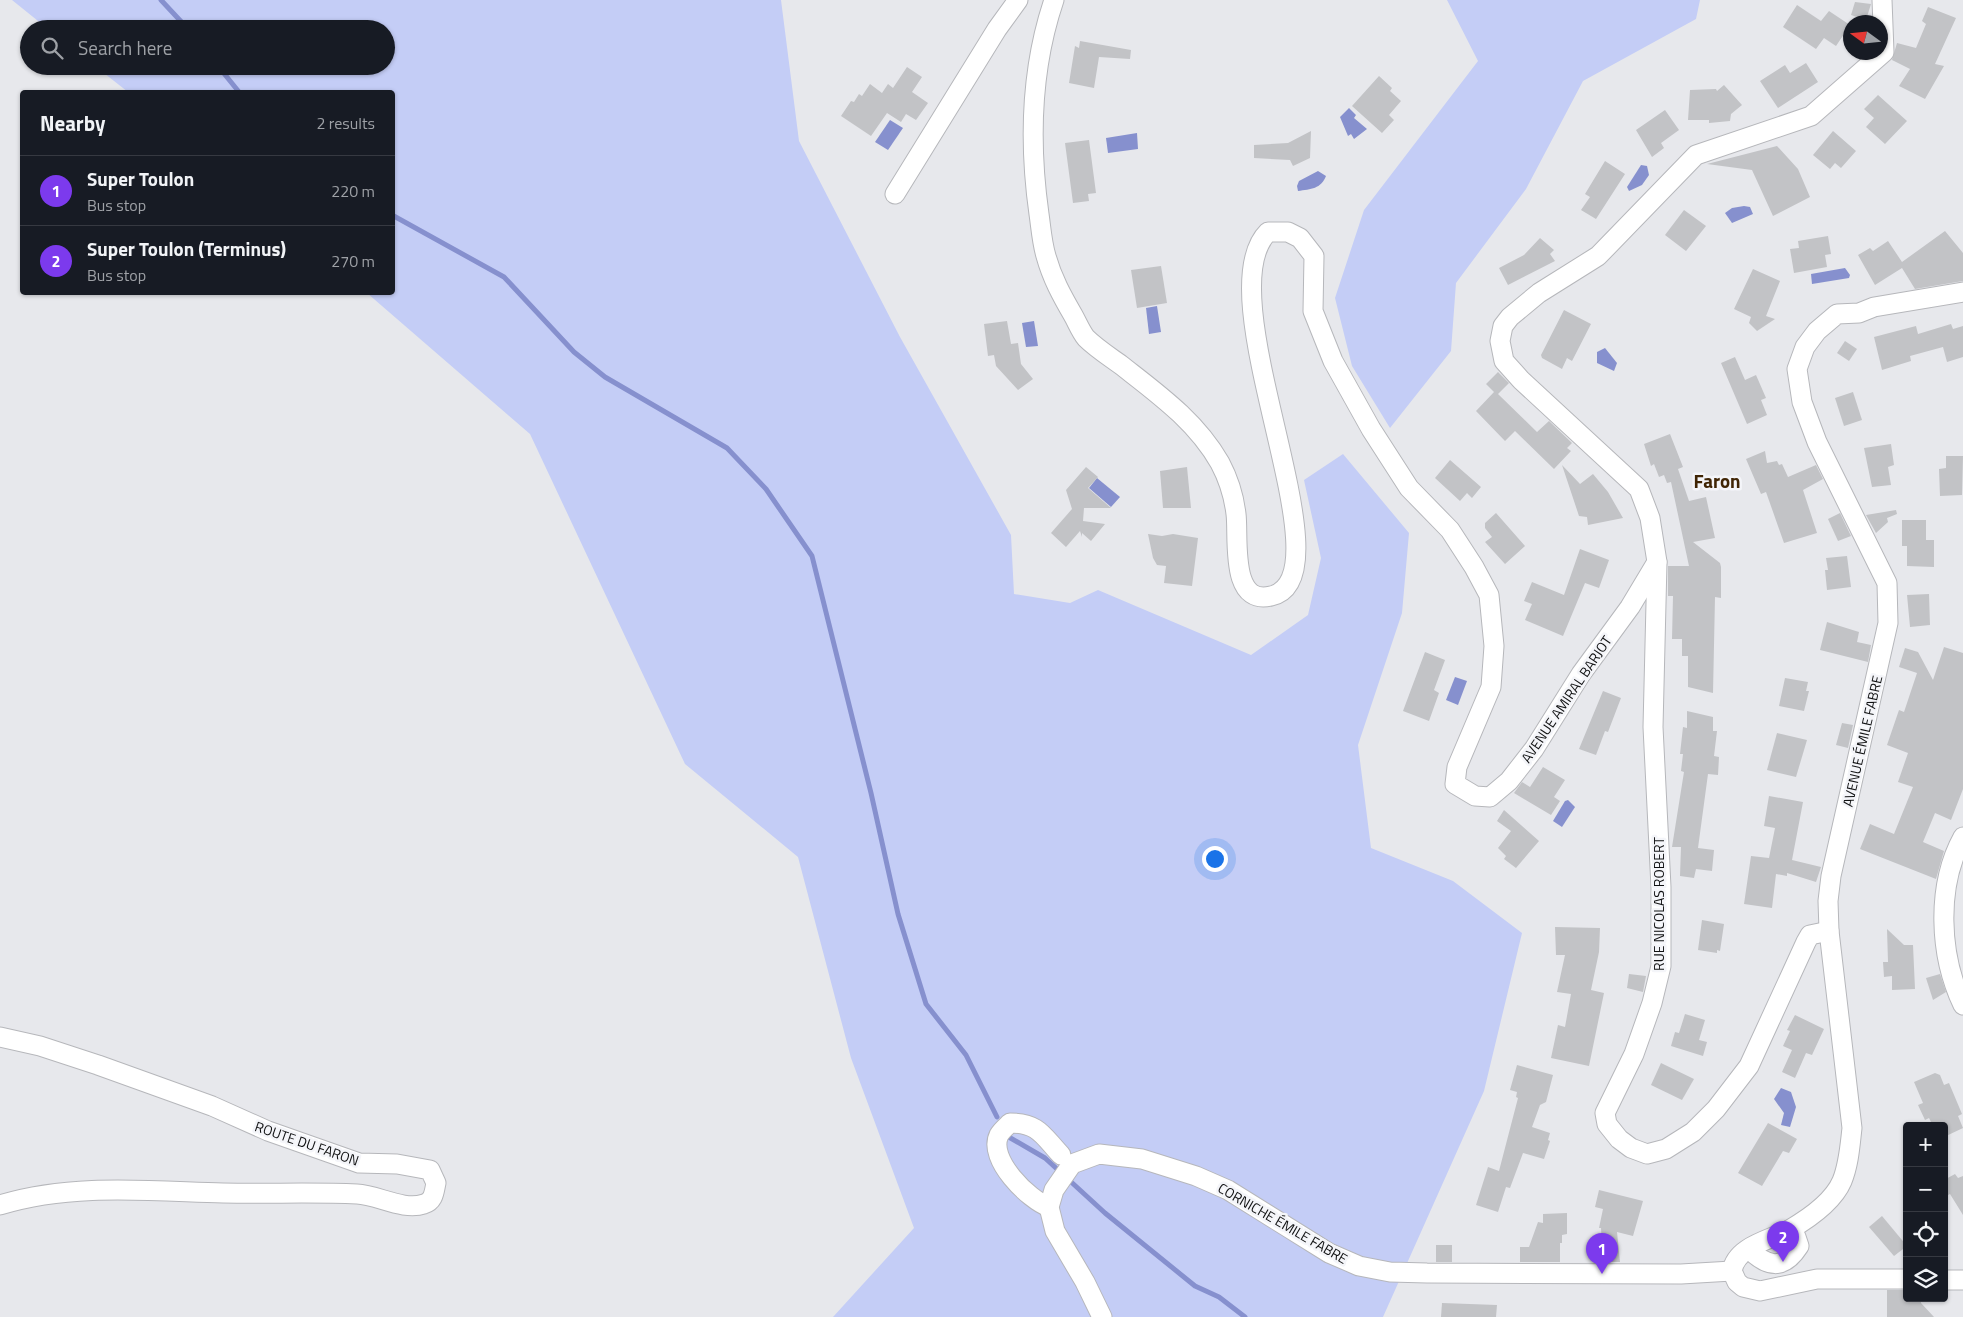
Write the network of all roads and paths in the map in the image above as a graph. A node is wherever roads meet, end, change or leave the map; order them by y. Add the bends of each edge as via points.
1 (1018, 0) edge
2 (1054, 0) edge
3 (1882, 0) edge
4 (895, 194) dead end
5 (1963, 292) edge
6 (1657, 562) junction
7 (1963, 837) edge
8 (1829, 931) junction
9 (1963, 1004) edge
10 (0, 1037) edge
11 (1060, 1156) dead end
12 (0, 1205) edge
13 (1049, 1207) junction
14 (1789, 1230) junction
15 (1749, 1248) junction
16 (1732, 1271) junction
17 (1903, 1279) edge
18 (1948, 1280) edge
19 (1963, 1280) edge
20 (1102, 1317) edge

1 - 4 street
2 - 6 street, AVENUE AMIRAL BARJOT via 1044,30 1033,102 1034,181 1045,254 1056,286 1086,338 1187,418 1204,439 1219,462 1233,498 1237,516 1239,574 1249,591 1272,596 1291,580 1298,541 1285,468 1256,348 1251,281 1260,240 1268,232 1288,232 1300,238 1314,256 1313,311 1332,361 1409,488 1450,530 1489,595 1494,646 1491,687 1457,767 1455,784 1476,796 1490,798 1509,781 1534,750
3 - 6 street via 1884,52 1811,116 1696,154 1598,256 1539,293 1503,326 1500,340 1504,361 1639,489 1650,518
5 - 8 street, AVENUE ÉMILE FABRE via 1874,307 1859,313 1838,314 1817,331 1805,347 1797,369 1802,402 1817,442 1887,583 1888,623 1831,876
6 - 8 street, RUE NICOLAS ROBERT via 1653,727 1661,887 1661,966 1634,1054 1605,1113 1607,1124 1619,1139 1647,1154 1666,1149 1693,1132 1716,1109 1748,1066 1810,935
7 - 9 street via 1946,887 1944,934 1955,988
8 - 14 street, AVENUE ÉMILE FABRE via 1852,1128 1849,1154 1842,1181 1831,1198
10 - 12 street, ROUTE DU FARON via 98,1065 359,1163 397,1164 430,1170 436,1183 433,1198 425,1204 413,1206 359,1194 142,1190 73,1191 29,1196
11 - 13 street via 1031,1125 1010,1123 999,1134 1004,1169 1037,1203
13 - 16 street, CORNICHE ÉMILE FABRE via 1054,1190 1072,1164 1099,1154 1114,1154 1142,1158 1196,1176 1228,1190 1329,1253 1359,1266 1390,1272 1681,1274
13 - 20 street via 1055,1231
14 - 15 street, AVENUE ÉMILE FABRE
14 - 15 street via 1799,1246 1782,1262 1770,1265
15 - 16 street, AVENUE ÉMILE FABRE via 1737,1258
16 - 17 street via 1743,1287 1760,1291 1817,1279
18 - 19 street

